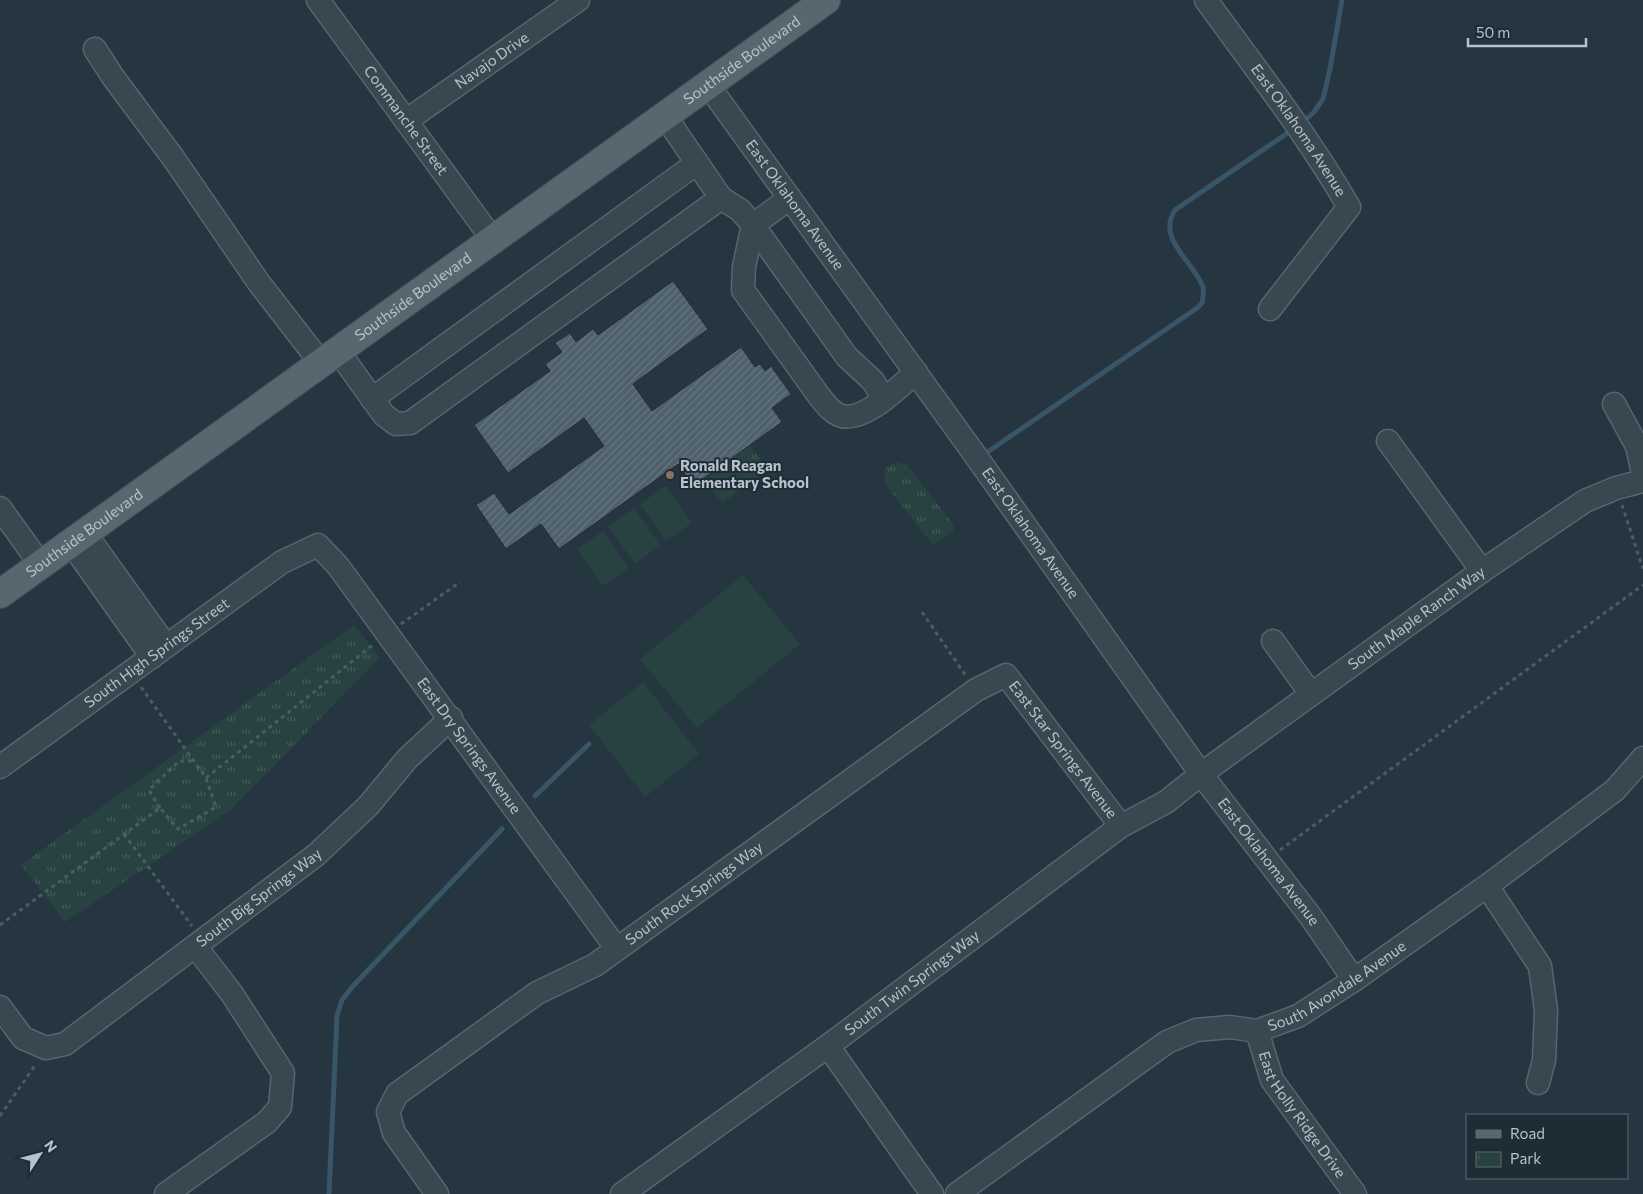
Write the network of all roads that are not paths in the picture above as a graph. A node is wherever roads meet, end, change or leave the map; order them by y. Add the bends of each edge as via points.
1 (318, 0) edge
2 (578, 0) edge
3 (826, 0) edge
4 (1206, 0) edge
5 (95, 49) dead end
6 (708, 85) junction
7 (665, 116) junction
8 (406, 121) junction
9 (697, 163) junction
10 (721, 198) junction
11 (790, 198) junction
12 (754, 225) junction
13 (493, 240) junction
14 (1270, 310) dead end
15 (330, 357) junction
16 (916, 372) junction
17 (372, 399) junction
18 (884, 399) junction
19 (1614, 404) dead end
20 (1388, 441) dead end
21 (1643, 473) edge
22 (1643, 482) edge
23 (0, 508) edge
24 (78, 538) junction
25 (318, 545) joint
26 (41, 565) junction
27 (1482, 571) junction
28 (0, 594) edge
29 (1273, 641) dead end
30 (159, 651) junction
31 (1006, 675) joint
32 (1311, 694) junction
33 (451, 718) junction
34 (1643, 758) edge
35 (0, 767) edge
36 (1202, 774) junction
37 (1121, 826) junction
38 (1487, 886) junction
39 (199, 944) junction
40 (617, 949) junction
41 (1354, 980) junction
42 (0, 1007) edge
43 (1257, 1031) junction
44 (828, 1046) junction
45 (1538, 1083) dead end
46 (166, 1194) edge
47 (437, 1194) edge
48 (622, 1194) edge
49 (932, 1194) edge
50 (957, 1194) edge
51 (1354, 1194) edge

1 - 8 street, Commanche Street
2 - 8 street, Navajo Drive
3 - 6 main road, Southside Boulevard
4 - 14 street, East Oklahoma Avenue via 1291,116 1349,207
5 - 15 street via 259,283
6 - 7 main road, Southside Boulevard
6 - 11 street, East Oklahoma Avenue
7 - 9 street
7 - 13 main road, Southside Boulevard
8 - 13 street, Commanche Street
9 - 10 street
9 - 17 street
10 - 12 street via 740,210
10 - 17 street via 410,423 396,424
11 - 12 street
11 - 16 street, East Oklahoma Avenue
12 - 18 street via 847,358 873,380
12 - 18 street via 744,267 743,290 819,396 831,410 847,417 857,417
13 - 15 main road, Southside Boulevard
15 - 17 street
15 - 24 main road, Southside Boulevard
16 - 18 street
16 - 36 street, East Oklahoma Avenue
19 - 21 street via 1637,446
20 - 27 street
22 - 27 street, South Maple Ranch Way via 1616,488 1585,501
23 - 26 street
24 - 26 main road, Southside Boulevard
24 - 30 street
25 - 30 street, South High Springs Street via 282,562
25 - 33 street, East Dry Springs Avenue via 338,566
26 - 28 main road, Southside Boulevard
27 - 32 street, South Maple Ranch Way
29 - 32 street
30 - 35 street, South High Springs Street
31 - 37 street, East Star Springs Avenue
31 - 40 street, South Rock Springs Way via 976,690
32 - 36 street, South Maple Ranch Way
33 - 39 street, South Big Springs Way via 407,759 368,806 316,855
33 - 40 street, East Dry Springs Avenue
34 - 38 street, South Avondale Avenue via 1616,790
36 - 37 street, South Twin Springs Way via 1166,802
36 - 41 street, East Oklahoma Avenue
37 - 44 street, South Twin Springs Way
38 - 41 street, South Avondale Avenue
38 - 45 street via 1540,966 1546,1010 1544,1060
39 - 42 street, South Big Springs Way via 65,1044 46,1048 23,1038
39 - 46 street via 283,1073 280,1107 267,1122
40 - 47 street, South Rock Springs Way via 595,965 537,993 397,1094 388,1112 394,1133
41 - 43 street, South Avondale Avenue via 1298,1016
43 - 50 street, South Avondale Avenue via 1230,1027 1196,1030 1167,1042
43 - 51 street, East Holly Ridge Drive via 1272,1080
44 - 48 street, South Twin Springs Way
44 - 49 street

